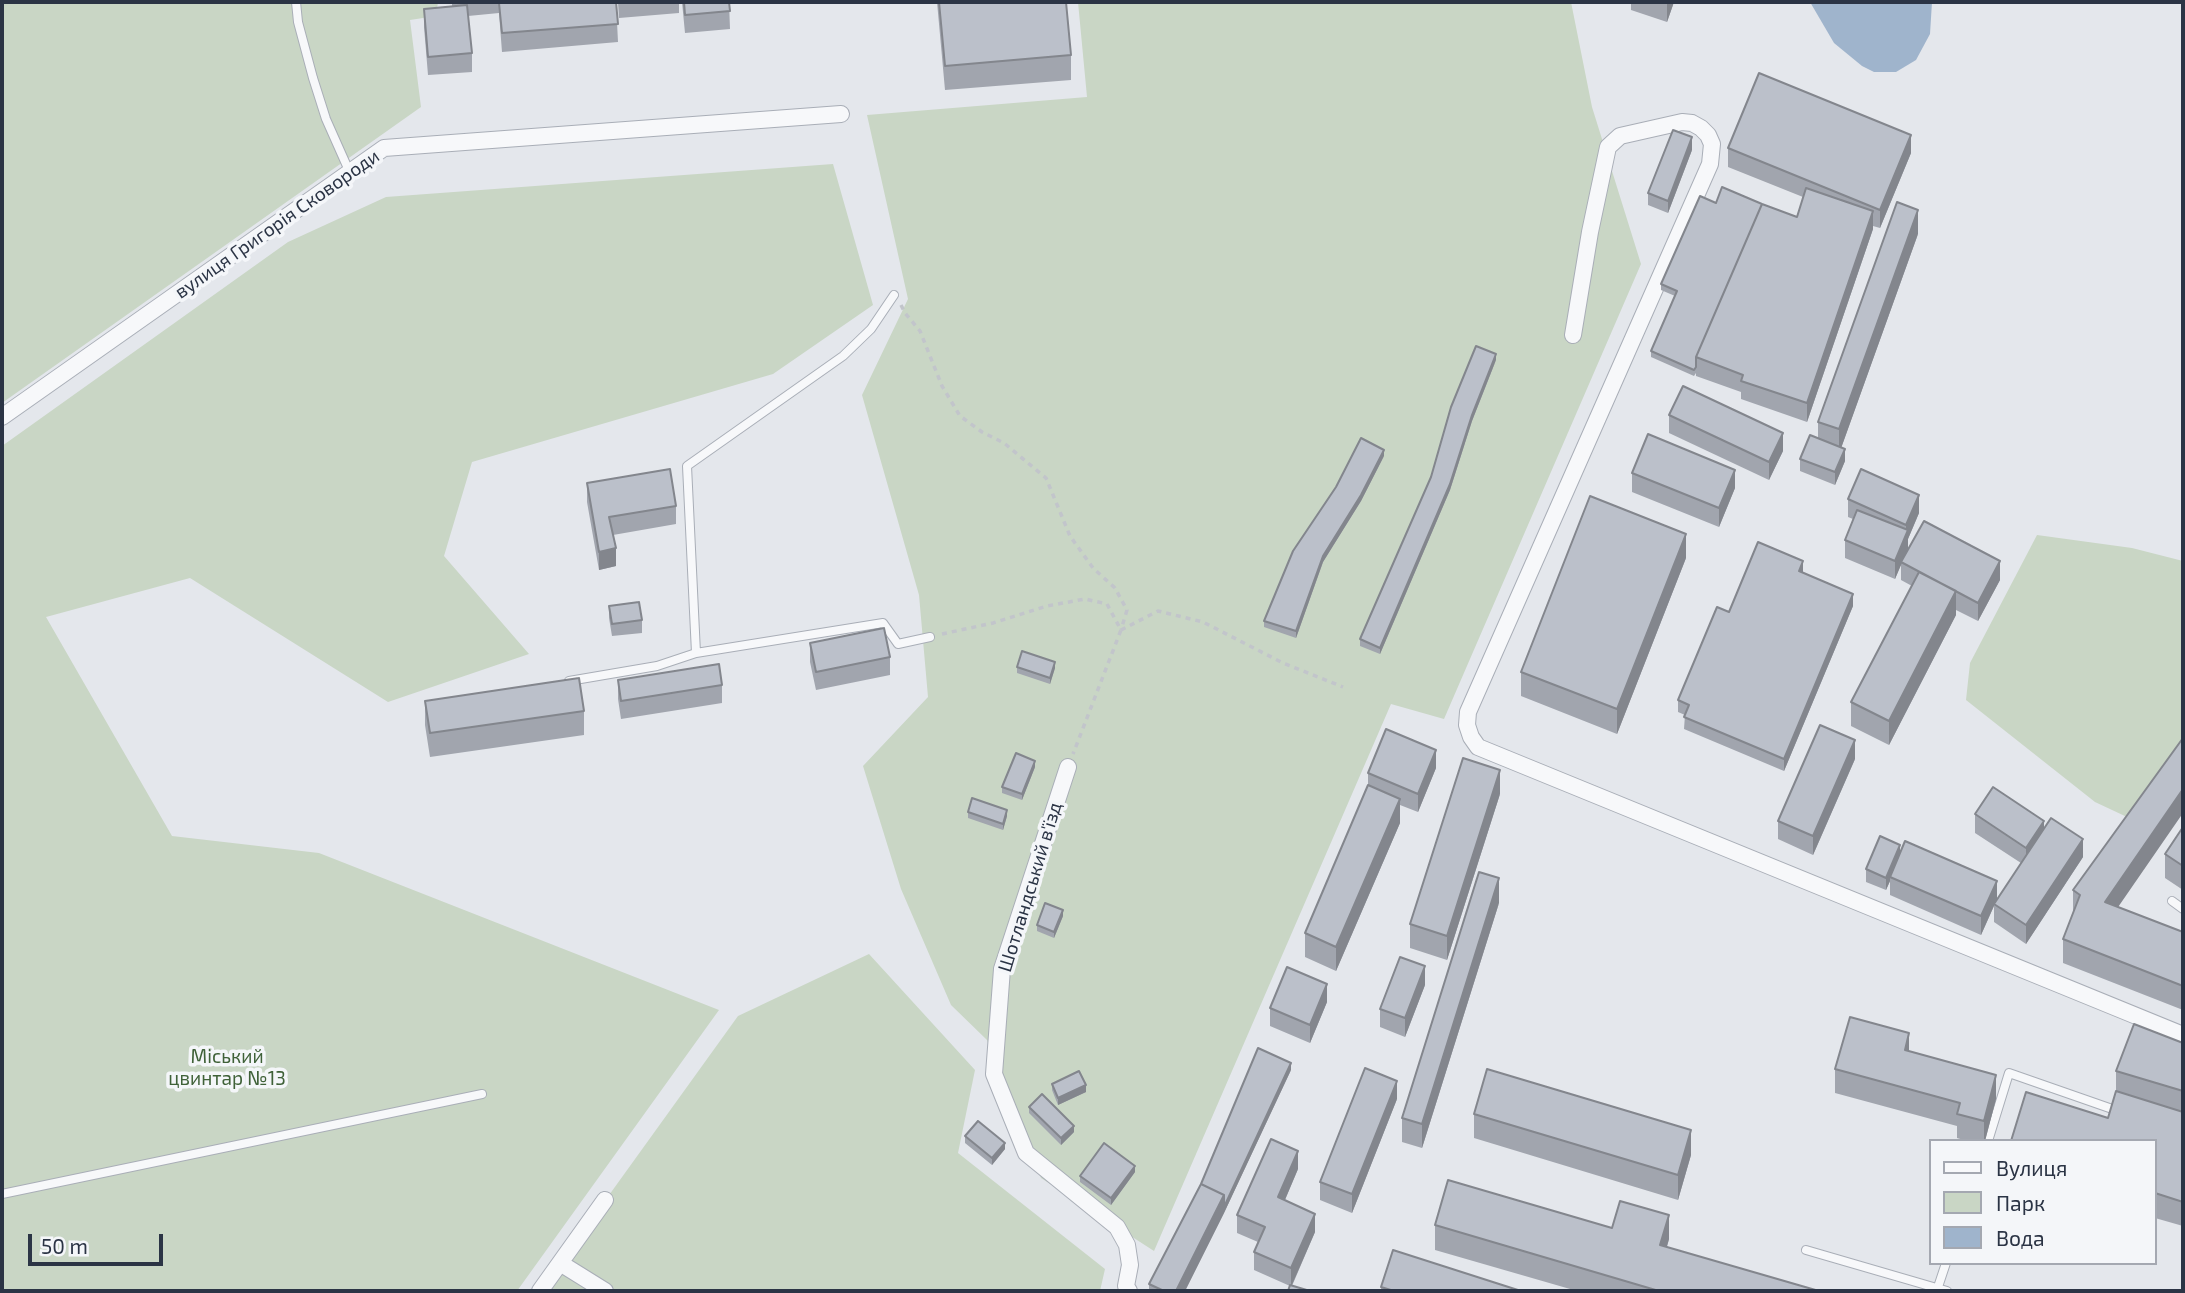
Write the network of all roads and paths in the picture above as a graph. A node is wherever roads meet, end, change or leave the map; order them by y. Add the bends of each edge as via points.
1 (296, 2) edge
2 (841, 114) dead end
3 (351, 173) junction
4 (894, 295) dead end
5 (904, 298) dead end
6 (1573, 335) dead end
7 (2, 417) edge
8 (1121, 630) junction
9 (930, 637) joint
10 (696, 653) junction
11 (562, 682) edge
12 (1343, 687) dead end
13 (1068, 767) joint
14 (2172, 901) dead end
15 (2183, 909) edge
16 (2183, 1035) edge
17 (482, 1094) dead end
18 (2133, 1116) edge
19 (1989, 1139) edge
20 (2, 1194) edge
21 (605, 1200) dead end
22 (1806, 1250) dead end
23 (560, 1263) junction
24 (1945, 1265) edge
25 (1937, 1290) edge
26 (540, 1291) edge
27 (605, 1291) edge
28 (1129, 1291) edge
29 (1947, 1291) edge

1 - 3 lane via 326,119
2 - 3 street, вулиця Григорія Сковороди via 384,148
3 - 7 street, вулиця Григорія Сковороди
4 - 10 lane via 872,329 843,356 687,466
5 - 8 path via 901,305 920,331 942,386 960,416 1004,443 1046,478 1070,536 1093,568 1115,588 1127,610
6 - 16 street via 1608,148 1620,136 1682,122 1701,128 1712,144 1710,164 1468,712 1467,725 1479,747
8 - 9 path via 1107,604 1085,599
8 - 12 path via 1158,611 1203,622
8 - 13 path
9 - 10 lane via 898,644 883,623
10 - 11 lane via 657,666
13 - 28 street, Шотландський в'їзд via 1002,969 994,1074 1026,1153 1117,1227 1127,1245
14 - 15 lane
17 - 20 lane
18 - 19 lane via 2009,1073
21 - 23 street
22 - 25 lane
23 - 26 street
23 - 27 street
24 - 25 lane
25 - 29 lane

